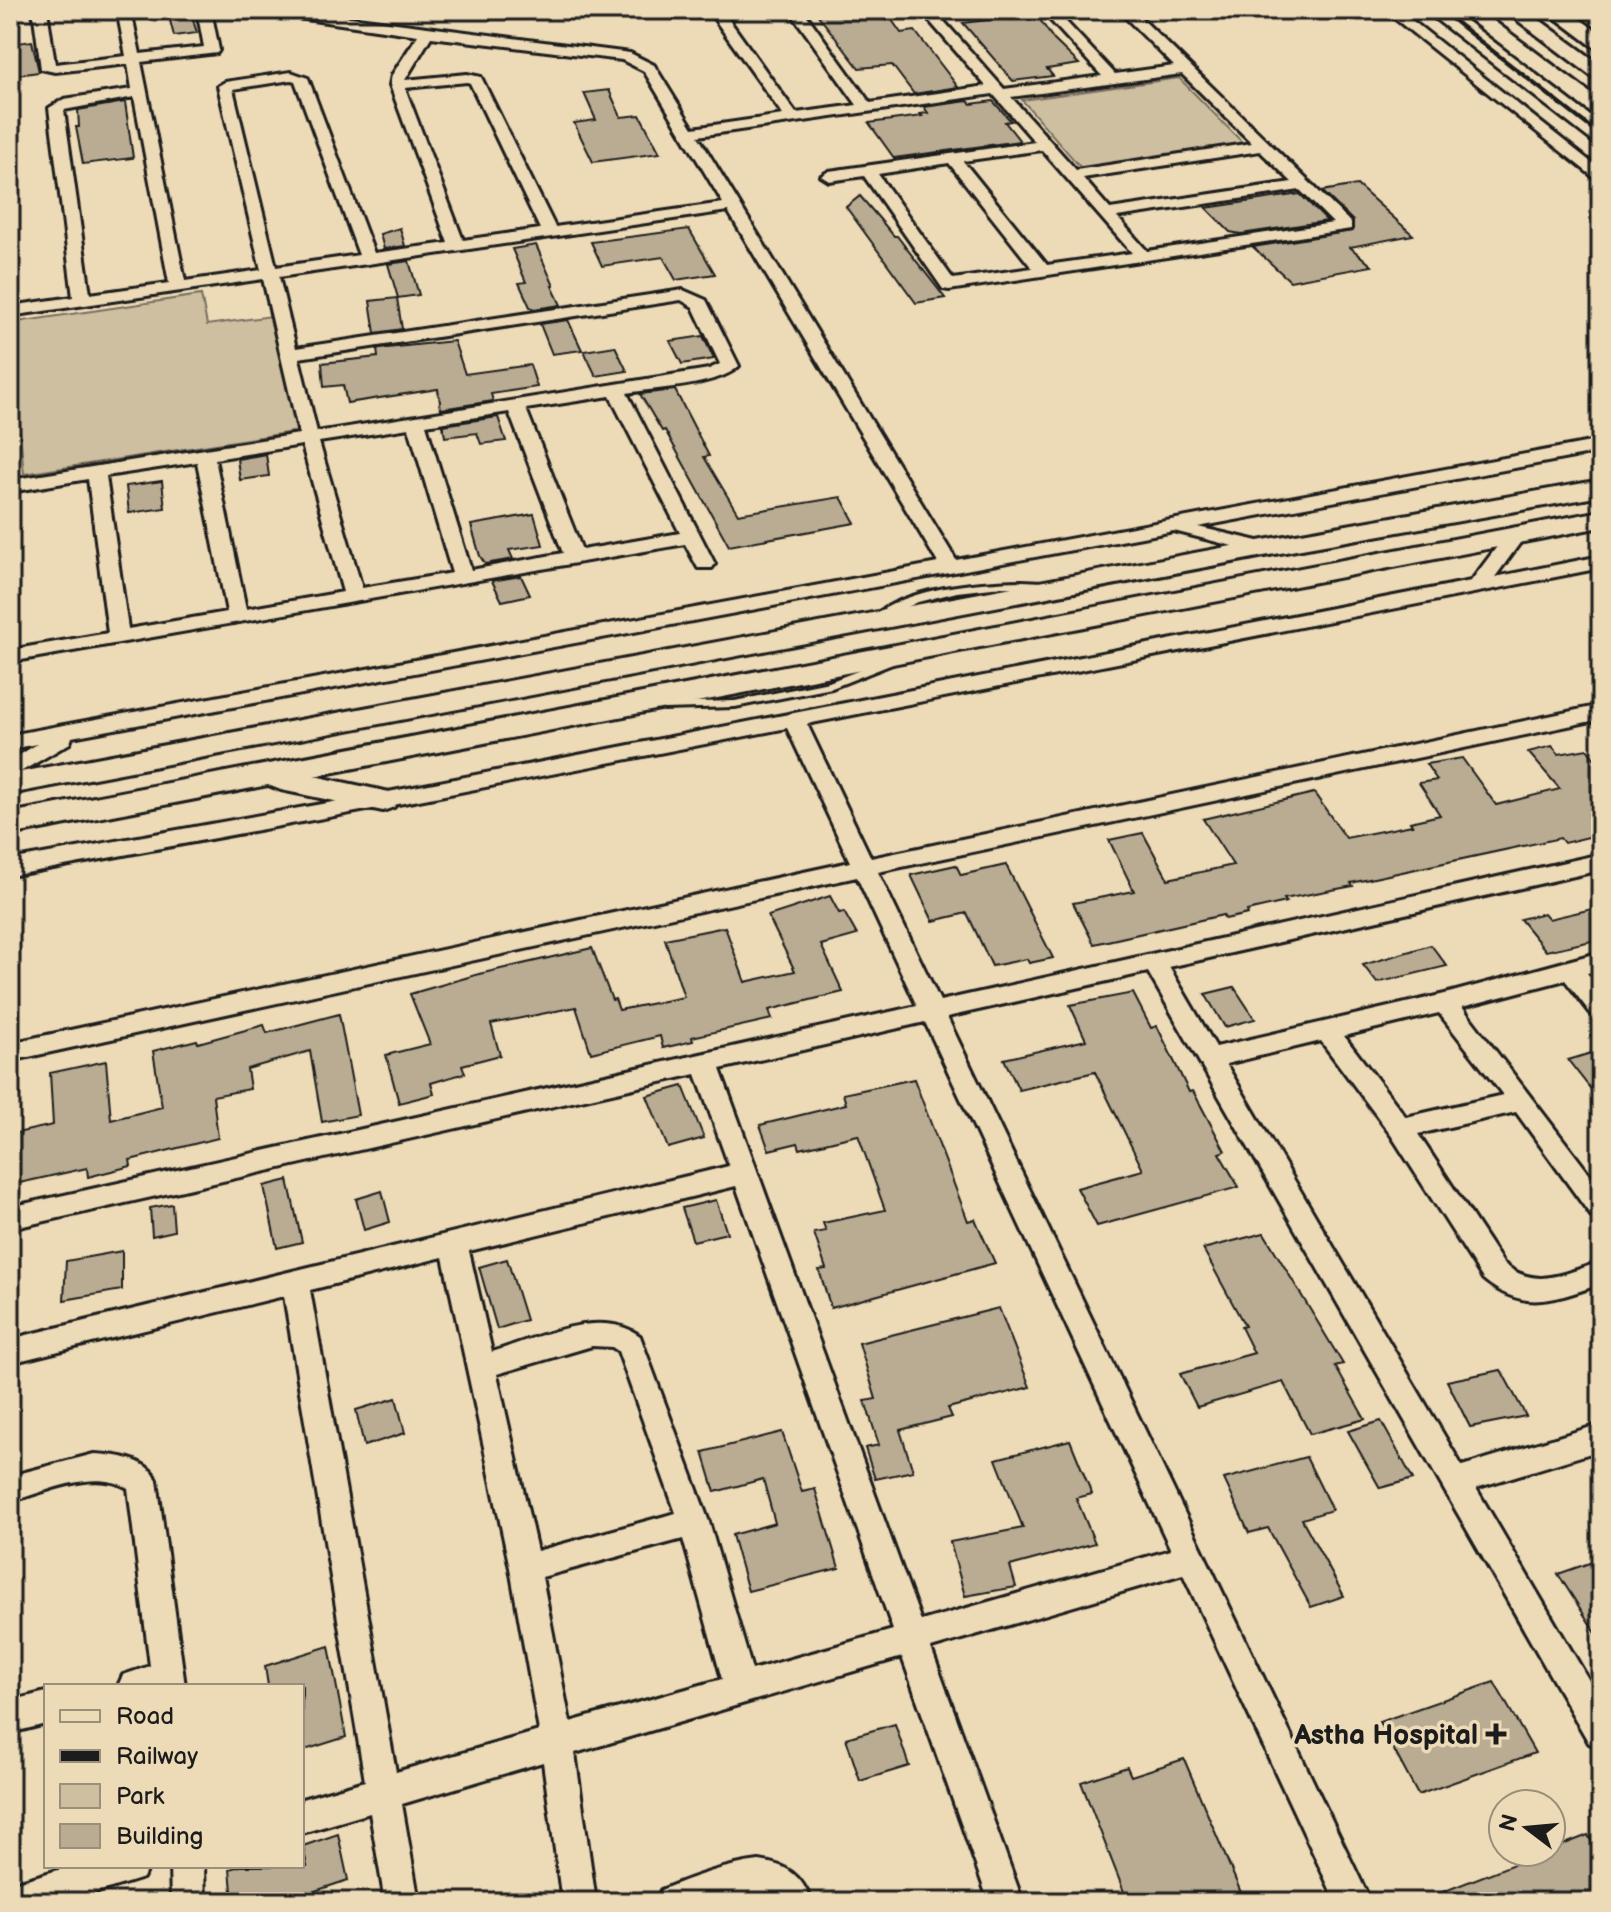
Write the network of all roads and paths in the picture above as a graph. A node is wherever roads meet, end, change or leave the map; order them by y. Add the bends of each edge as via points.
1 (40, 10) edge
2 (124, 10) edge
3 (204, 10) edge
4 (302, 10) edge
5 (715, 10) edge
6 (796, 10) edge
7 (927, 10) edge
8 (1048, 10) edge
9 (1125, 10) edge
10 (1391, 10) edge
11 (1431, 10) edge
12 (1467, 10) edge
13 (1514, 10) edge
14 (1555, 10) edge
15 (1580, 10) edge
16 (1601, 25) edge
17 (427, 32) junction
18 (1601, 43) edge
19 (133, 59) junction
20 (1185, 69) junction
21 (1601, 74) edge
22 (1112, 79) junction
23 (397, 85) junction
24 (140, 92) junction
25 (999, 92) junction
26 (866, 107) junction
27 (1601, 111) edge
28 (792, 118) junction
29 (688, 133) junction
30 (1601, 144) edge
31 (1046, 145) junction
32 (1265, 146) junction
33 (953, 159) junction
34 (868, 171) junction
35 (1072, 175) junction
36 (829, 176) dead end
37 (1601, 178) edge
38 (1305, 185) junction
39 (732, 206) junction
40 (1107, 214) junction
41 (549, 232) junction
42 (457, 246) junction
43 (1143, 256) junction
44 (368, 259) junction
45 (1043, 271) junction
46 (271, 273) junction
47 (178, 286) junction
48 (82, 300) junction
49 (10, 311) edge
50 (290, 354) junction
51 (616, 389) junction
52 (515, 405) junction
53 (416, 421) junction
54 (309, 438) junction
55 (1601, 446) edge
56 (205, 455) junction
57 (96, 472) junction
58 (10, 486) edge
59 (1601, 488) edge
60 (1601, 519) edge
61 (1172, 527) junction
62 (1515, 536) junction
63 (691, 537) junction
64 (1264, 548) junction
65 (575, 558) junction
66 (1601, 562) edge
67 (705, 564) dead end
68 (951, 568) junction
69 (463, 577) junction
70 (1478, 586) junction
71 (354, 596) junction
72 (238, 617) junction
73 (119, 637) junction
74 (10, 656) edge
75 (1601, 712) edge
76 (794, 720) junction
77 (75, 730) junction
78 (10, 742) edge
79 (10, 771) edge
80 (265, 777) junction
81 (10, 784) edge
82 (383, 800) junction
83 (10, 824) edge
84 (1601, 862) edge
85 (864, 867) junction
86 (10, 868) edge
87 (1601, 961) edge
88 (1154, 962) junction
89 (1570, 969) junction
90 (1445, 1003) junction
91 (1601, 1009) edge
92 (932, 1012) junction
93 (1325, 1029) junction
94 (10, 1052) edge
95 (1210, 1058) junction
96 (705, 1063) junction
97 (1522, 1101) junction
98 (1400, 1128) junction
99 (745, 1173) junction
100 (1601, 1209) edge
101 (10, 1218) edge
102 (454, 1244) junction
103 (1601, 1273) edge
104 (295, 1282) junction
105 (10, 1351) edge
106 (481, 1367) junction
107 (1601, 1438) edge
108 (1456, 1481) junction
109 (10, 1489) edge
110 (694, 1522) junction
111 (1191, 1558) junction
112 (525, 1568) junction
113 (912, 1639) junction
114 (169, 1682) edge
115 (741, 1688) junction
116 (44, 1708) edge
117 (10, 1717) edge
118 (1601, 1732) edge
119 (557, 1742) junction
120 (383, 1793) junction
121 (304, 1815) edge
122 (124, 1868) edge
123 (187, 1868) edge
124 (10, 1901) edge
125 (188, 1902) edge
126 (402, 1902) edge
127 (579, 1902) edge
128 (673, 1902) edge
129 (795, 1902) edge
130 (1006, 1902) edge
131 (1354, 1902) edge

1 - 19 street via 46,66
2 - 19 street
3 - 19 street via 212,50
4 - 17 street via 310,18
5 - 28 street
6 - 26 street
7 - 25 street
8 - 22 street
9 - 20 street
10 - 37 street
11 - 30 street
12 - 27 street
13 - 21 street
14 - 18 street
15 - 16 street
17 - 23 street
17 - 29 street via 638,61 649,68
19 - 24 street
20 - 22 street
20 - 32 street
22 - 25 street
23 - 41 street via 476,80
23 - 42 street
24 - 47 street
24 - 48 street via 56,108
25 - 26 street
25 - 31 street
26 - 28 street
28 - 29 street
29 - 39 street
31 - 33 street
31 - 35 street
32 - 35 street
32 - 38 street
33 - 34 street
33 - 45 street
34 - 36 street
34 - 45 street via 946,284
35 - 40 street
38 - 40 street
38 - 43 street via 1345,226
39 - 41 street
39 - 68 street
40 - 43 street
41 - 42 street
42 - 44 street
43 - 45 street
44 - 46 street
44 - 46 street via 301,78 232,84 225,90
46 - 47 street
46 - 50 street
47 - 48 street
48 - 49 street
50 - 51 street via 670,295 700,304 730,366 713,374
50 - 54 street
51 - 52 street
51 - 63 street
52 - 53 street
52 - 65 street
53 - 54 street
53 - 69 street
54 - 56 street
54 - 71 street
55 - 61 street
56 - 57 street
56 - 72 street
57 - 58 street
57 - 73 street
59 - 64 street
60 - 62 street
61 - 64 street
61 - 68 street
62 - 70 street
62 - 80 street
63 - 65 street
63 - 67 street
64 - 81 street
65 - 69 street
66 - 70 street
68 - 77 street
69 - 71 street
70 - 76 street
71 - 72 street
72 - 73 street
73 - 74 street
75 - 85 street
76 - 82 street
76 - 85 street
77 - 78 street
77 - 79 street
80 - 82 street
80 - 83 street
82 - 86 street
84 - 88 street
85 - 92 street
85 - 94 street
87 - 89 street
88 - 92 street
88 - 95 street
89 - 90 street
89 - 91 street
90 - 93 street
90 - 97 street
92 - 96 street
92 - 111 street
93 - 95 street
93 - 98 street
95 - 108 street
96 - 99 street
96 - 101 street
97 - 98 street
97 - 100 street
98 - 103 street via 1506,1285 1535,1291
99 - 102 street
99 - 113 street
102 - 104 street
102 - 106 street
104 - 105 street
104 - 120 street
106 - 110 street via 592,1334 618,1335 630,1344
106 - 112 street
107 - 108 street
108 - 118 street
109 - 114 street via 110,1466 142,1480
110 - 112 street
110 - 115 street
111 - 113 street
111 - 131 street
112 - 119 street
113 - 115 street
113 - 130 street
115 - 119 street
116 - 117 street
119 - 120 street
119 - 127 street
120 - 121 street
120 - 126 street
122 - 124 street
123 - 125 street
128 - 129 street via 762,1877 779,1879

